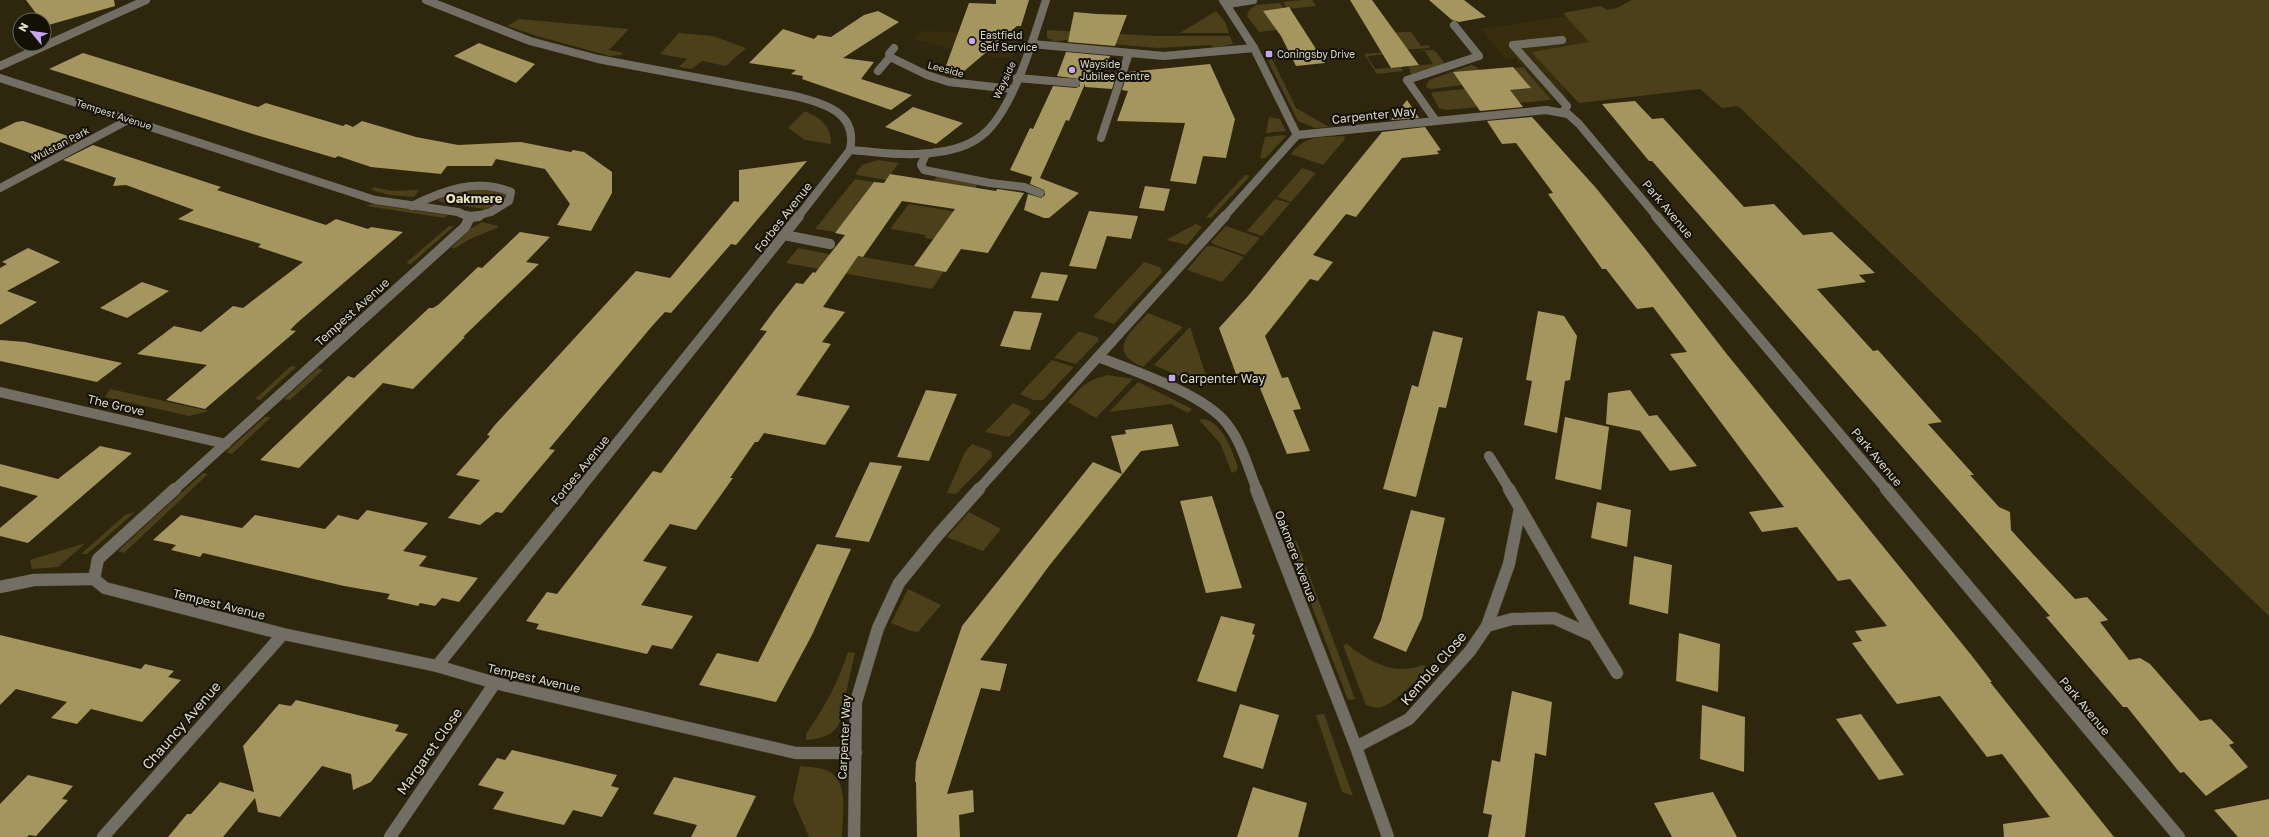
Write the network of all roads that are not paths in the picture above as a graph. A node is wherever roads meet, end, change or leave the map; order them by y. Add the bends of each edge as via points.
1 (146, 0) edge
2 (426, 0) edge
3 (1046, 0) edge
4 (1253, 0) edge
5 (1225, 2) edge
6 (1454, 25) dead end
7 (1562, 40) dead end
8 (1032, 44) junction
9 (894, 48) dead end
10 (1254, 48) junction
11 (1129, 53) junction
12 (890, 57) junction
13 (0, 66) edge
14 (878, 71) dead end
15 (0, 78) edge
16 (1017, 78) junction
17 (1076, 83) dead end
18 (1012, 89) junction
19 (1546, 110) joint
20 (1563, 112) junction
21 (130, 119) junction
22 (1436, 122) junction
23 (1297, 135) junction
24 (1101, 138) dead end
25 (850, 150) junction
26 (926, 154) junction
27 (0, 188) edge
28 (1040, 193) dead end
29 (412, 206) junction
30 (470, 217) junction
31 (784, 235) junction
32 (830, 244) dead end
33 (1098, 357) junction
34 (0, 392) edge
35 (226, 444) junction
36 (1489, 456) dead end
37 (1520, 508) junction
38 (94, 579) junction
39 (0, 587) edge
40 (1487, 626) junction
41 (284, 634) junction
42 (1594, 636) junction
43 (437, 666) junction
44 (1617, 673) dead end
45 (495, 683) junction
46 (1356, 747) junction
47 (856, 753) junction
48 (103, 837) edge
49 (390, 837) edge
50 (854, 837) edge
51 (1388, 837) edge
52 (2179, 837) edge

1 - 13 street
2 - 25 street via 530,41 591,57 820,103 838,112 850,124 854,138
3 - 8 street, Wayside
4 - 5 street
5 - 10 street
6 - 22 street via 1478,56 1407,80
7 - 20 street via 1513,45 1567,106
8 - 11 street
8 - 16 street, Wayside
9 - 12 street via 889,54
10 - 11 street via 1164,56
10 - 23 street
11 - 24 street
12 - 14 street
12 - 18 street, Leeside via 940,80
15 - 21 street, Tempest Avenue
16 - 17 street
16 - 18 street, Wayside
18 - 26 street, Wayside via 994,124 985,134 953,149
19 - 20 street, Park Avenue
19 - 22 street, Carpenter Way
20 - 52 street, Park Avenue via 1573,117 1608,158
21 - 27 street, Wulstan Park
21 - 29 street, Tempest Avenue via 353,194
22 - 23 street, Carpenter Way
23 - 33 street, Carpenter Way
25 - 26 street, Wayside
25 - 31 street, Forbes Avenue
26 - 28 street via 921,165 924,170 1024,187
29 - 30 street, Tempest Avenue via 458,212
29 - 30 street, Tempest Avenue via 444,191 457,188 491,185 511,192 509,201 499,209 485,215
30 - 35 street, Tempest Avenue via 465,227
31 - 32 street
31 - 43 street, Forbes Avenue
33 - 46 street, Oakmere Avenue via 1205,406 1224,420 1236,437
33 - 47 street, Carpenter Way via 934,538 899,583 878,628 856,702
34 - 35 street, The Grove
35 - 38 street, Tempest Avenue via 98,559
36 - 37 street
37 - 40 street, Kemble Close via 1509,564
37 - 42 street
38 - 39 street via 18,581
38 - 41 street, Tempest Avenue via 109,590
40 - 42 street via 1512,619 1554,618
40 - 46 street, Kemble Close via 1466,656 1409,719
41 - 43 street, Tempest Avenue
41 - 48 street, Chauncy Avenue
42 - 44 street
43 - 45 street, Tempest Avenue
45 - 47 street, Tempest Avenue via 796,753
45 - 49 street, Margaret Close
46 - 51 street, Oakmere Avenue
47 - 50 street, Carpenter Way

